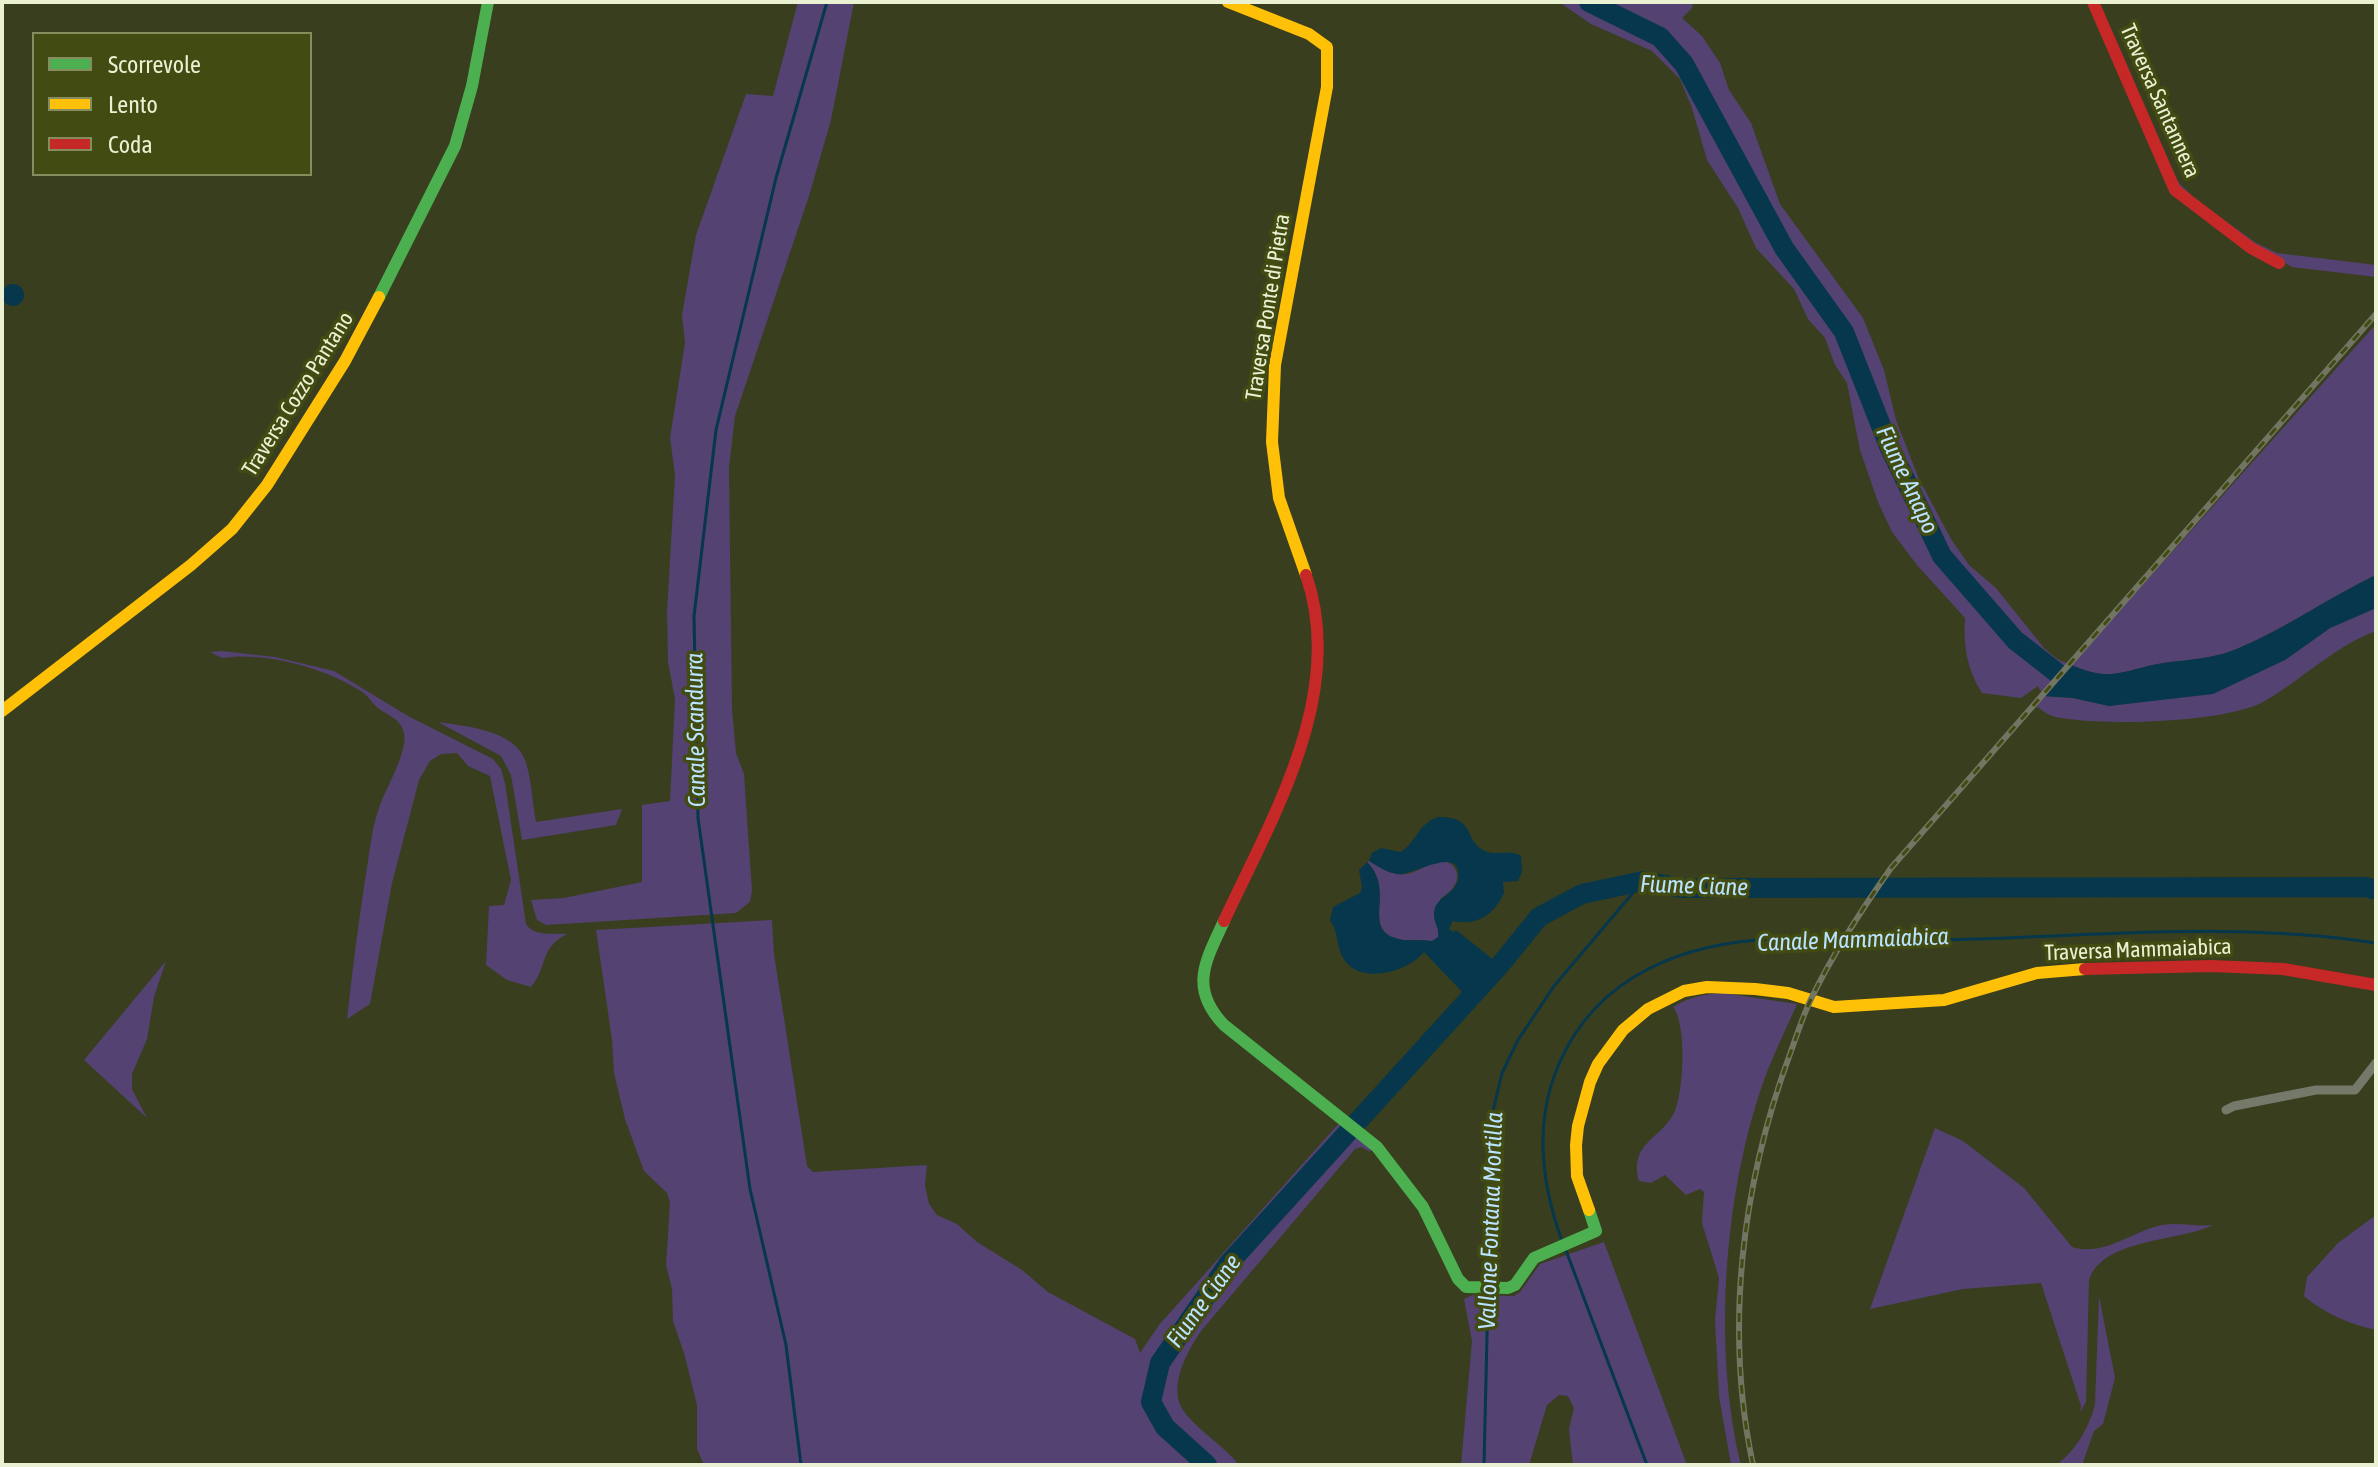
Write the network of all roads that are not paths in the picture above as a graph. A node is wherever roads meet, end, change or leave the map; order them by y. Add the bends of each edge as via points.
1 (488, 2) edge
2 (1228, 2) edge
3 (2093, 2) edge
4 (2279, 263) dead end
5 (2, 711) edge
6 (2376, 985) edge
7 (2376, 1063) edge
8 (2226, 1110) dead end
9 (1499, 1290) joint

1 - 5 street, Traversa Cozzo Pantano via 471,97 447,166 351,350 267,485 232,529 191,565
2 - 9 street, Traversa Ponte di Pietra via 1309,34 1327,47 1327,87 1272,403 1279,498 1313,595 1319,636 1303,744 1201,980 1208,1008 1224,1025 1364,1134 1394,1166 1423,1207 1458,1279 1466,1287
3 - 4 street, Traversa Santannera via 2175,190
6 - 9 street, Traversa Mammaiabica via 2283,969 2211,966 2037,973 1944,1000 1834,1007 1755,989 1684,991 1648,1009 1623,1030 1590,1082 1578,1126 1577,1176 1596,1231 1534,1258 1515,1285
7 - 8 street via 2355,1090 2316,1090

